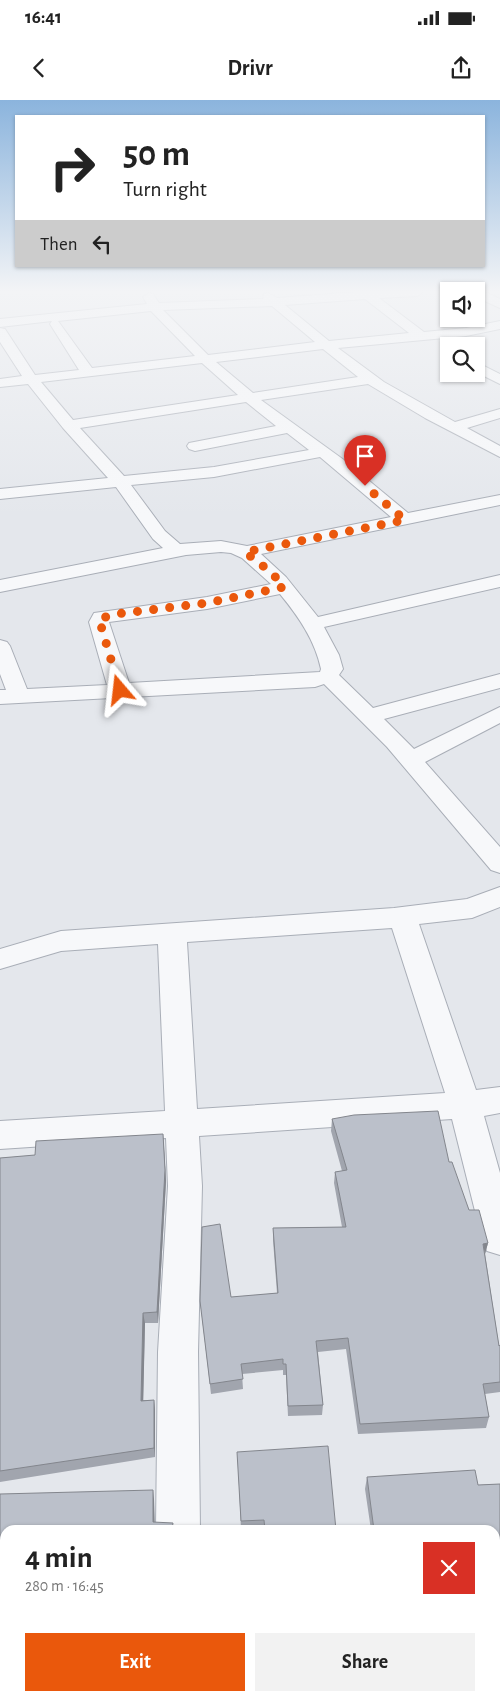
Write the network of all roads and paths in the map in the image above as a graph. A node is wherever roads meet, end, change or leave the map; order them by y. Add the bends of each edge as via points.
1 (23, 367) edge
2 (83, 367) edge
3 (145, 367) edge
4 (214, 367) edge
5 (354, 367) edge
6 (485, 371) edge
7 (88, 374) junction
8 (371, 379) junction
9 (32, 380) junction
10 (500, 380) edge
11 (0, 383) edge
12 (249, 398) junction
13 (500, 413) edge
14 (68, 425) junction
15 (455, 427) junction
16 (290, 428) junction
17 (195, 446) dead end
18 (323, 452) junction
19 (500, 452) edge
20 (120, 483) junction
21 (0, 494) edge
22 (500, 500) edge
23 (405, 520) junction
24 (184, 550) junction
25 (245, 552) junction
26 (500, 581) edge
27 (0, 586) edge
28 (284, 587) junction
29 (313, 624) junction
30 (0, 646) edge
31 (328, 676) junction
32 (500, 681) edge
33 (120, 690) junction
34 (9, 697) edge
35 (500, 714) edge
36 (368, 716) junction
37 (411, 760) junction
38 (500, 864) edge
39 (500, 896) edge
40 (402, 917) junction
41 (172, 934) junction
42 (0, 959) edge
43 (500, 1100) edge
44 (465, 1105) junction
45 (182, 1124) junction
46 (0, 1135) edge
47 (500, 1239) edge
48 (178, 1525) edge

1 - 9 street
2 - 7 street
3 - 7 street
4 - 12 street
5 - 8 street
6 - 10 street
7 - 9 street
8 - 12 street
8 - 15 street
9 - 11 street
9 - 14 street
12 - 14 street
12 - 16 street
13 - 15 street
14 - 20 street
15 - 19 street
16 - 17 street
16 - 18 street
18 - 20 street via 214,472
18 - 23 street
20 - 21 street
20 - 24 street via 159,535 169,545
22 - 23 street
23 - 25 street
24 - 25 street via 235,548
24 - 27 street
25 - 28 street
26 - 29 street
28 - 29 street
28 - 33 street via 198,604 102,617 99,622
29 - 31 street via 331,662
30 - 34 street
31 - 33 street via 314,680
31 - 36 street
32 - 36 street
33 - 34 street
35 - 37 street
36 - 37 street
37 - 38 street
39 - 40 street via 472,908
40 - 41 street
40 - 44 street
41 - 42 street via 61,941
41 - 45 street
43 - 44 street
44 - 45 street
44 - 47 street
45 - 46 street
45 - 48 street via 185,1186 178,1352

